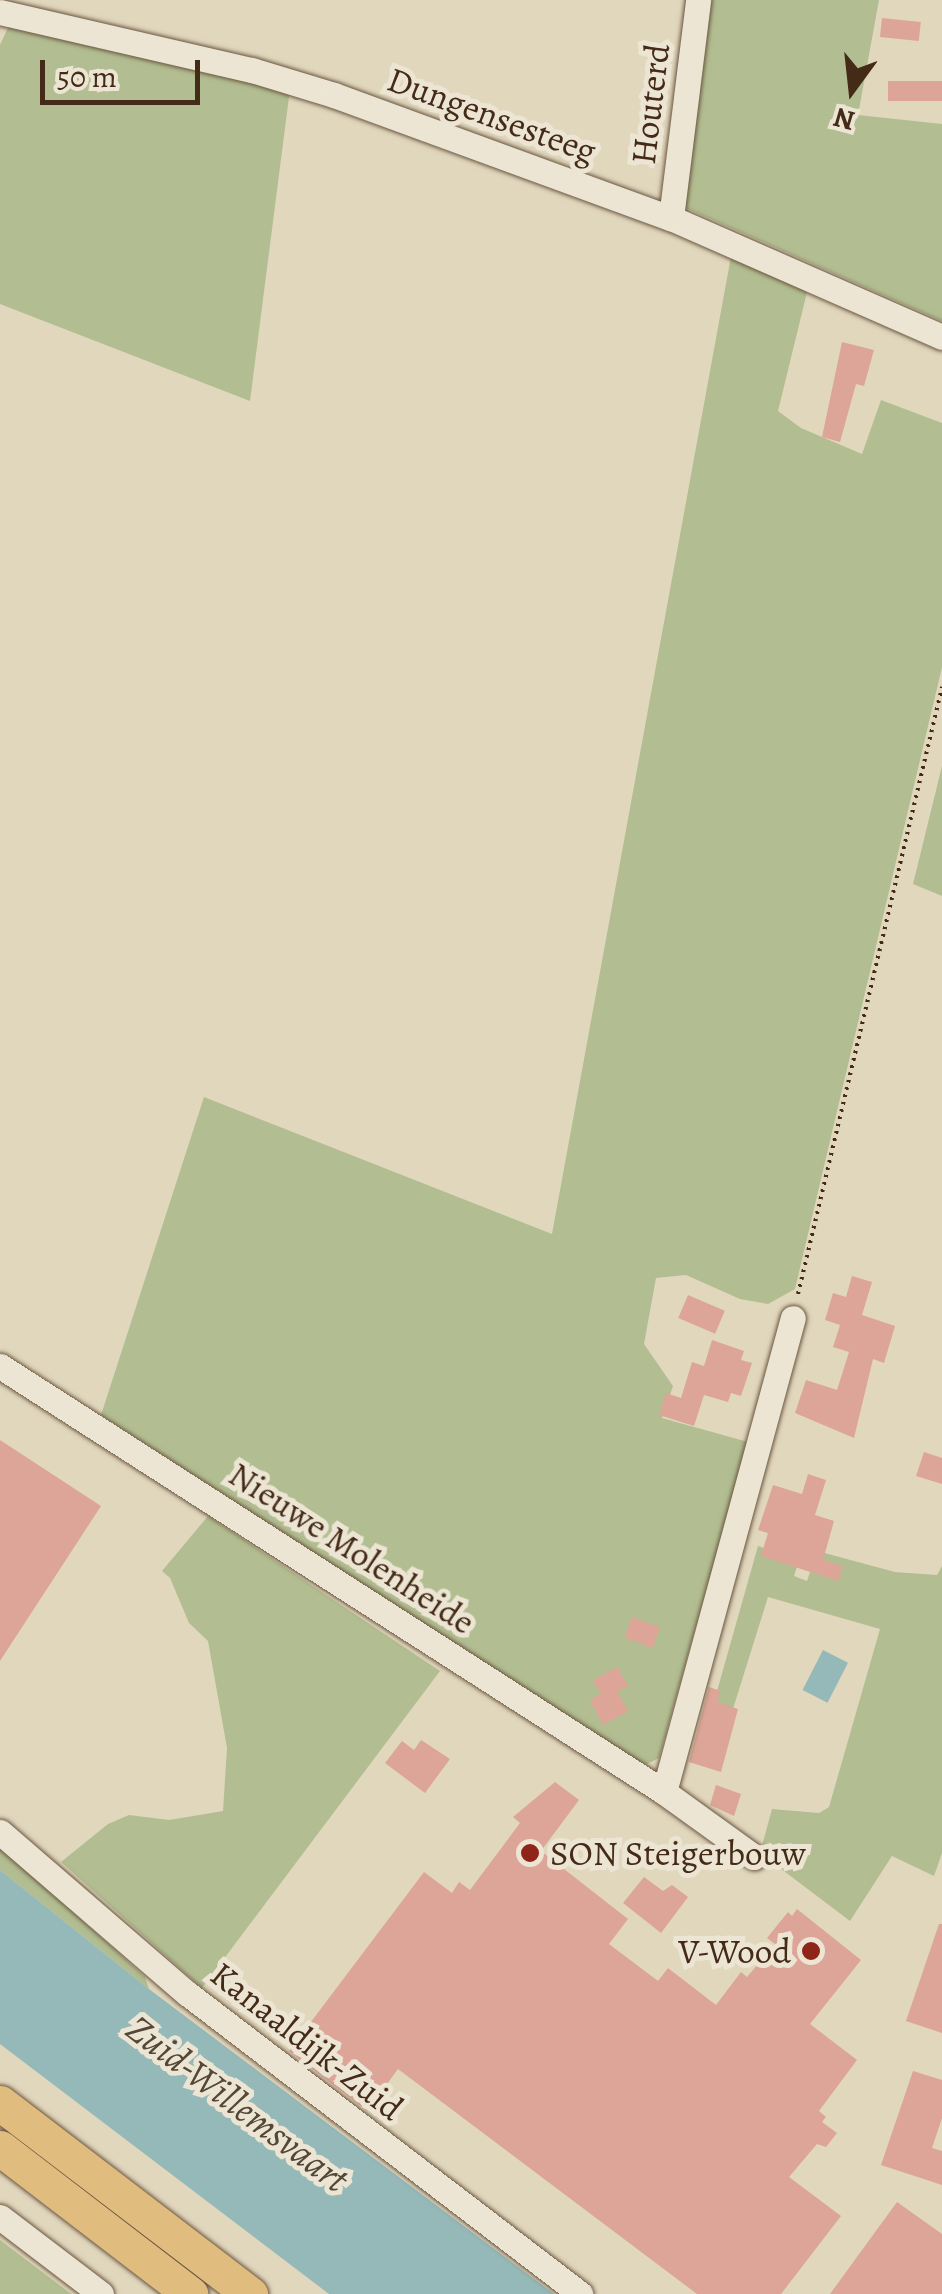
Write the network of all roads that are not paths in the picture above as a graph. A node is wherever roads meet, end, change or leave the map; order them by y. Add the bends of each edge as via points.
1 (698, 0) edge
2 (0, 12) edge
3 (671, 218) junction
4 (942, 337) edge
5 (792, 1318) road end
6 (0, 1366) edge
7 (664, 1792) junction
8 (0, 1832) edge
9 (754, 1857) dead end
10 (0, 2103) edge
11 (0, 2148) edge
12 (0, 2217) edge
13 (101, 2294) edge
14 (190, 2294) edge
15 (250, 2294) edge
16 (580, 2294) edge

1 - 3 street, Houterd
2 - 3 street, Dungensesteeg via 293,81
3 - 4 street, Dungensesteeg
5 - 7 street
6 - 7 street, Nieuwe Molenheide
7 - 9 street, Nieuwe Molenheide
8 - 16 street, Kanaaldijk-Zuid via 188,1994
10 - 15 highway
11 - 14 highway
12 - 13 street

